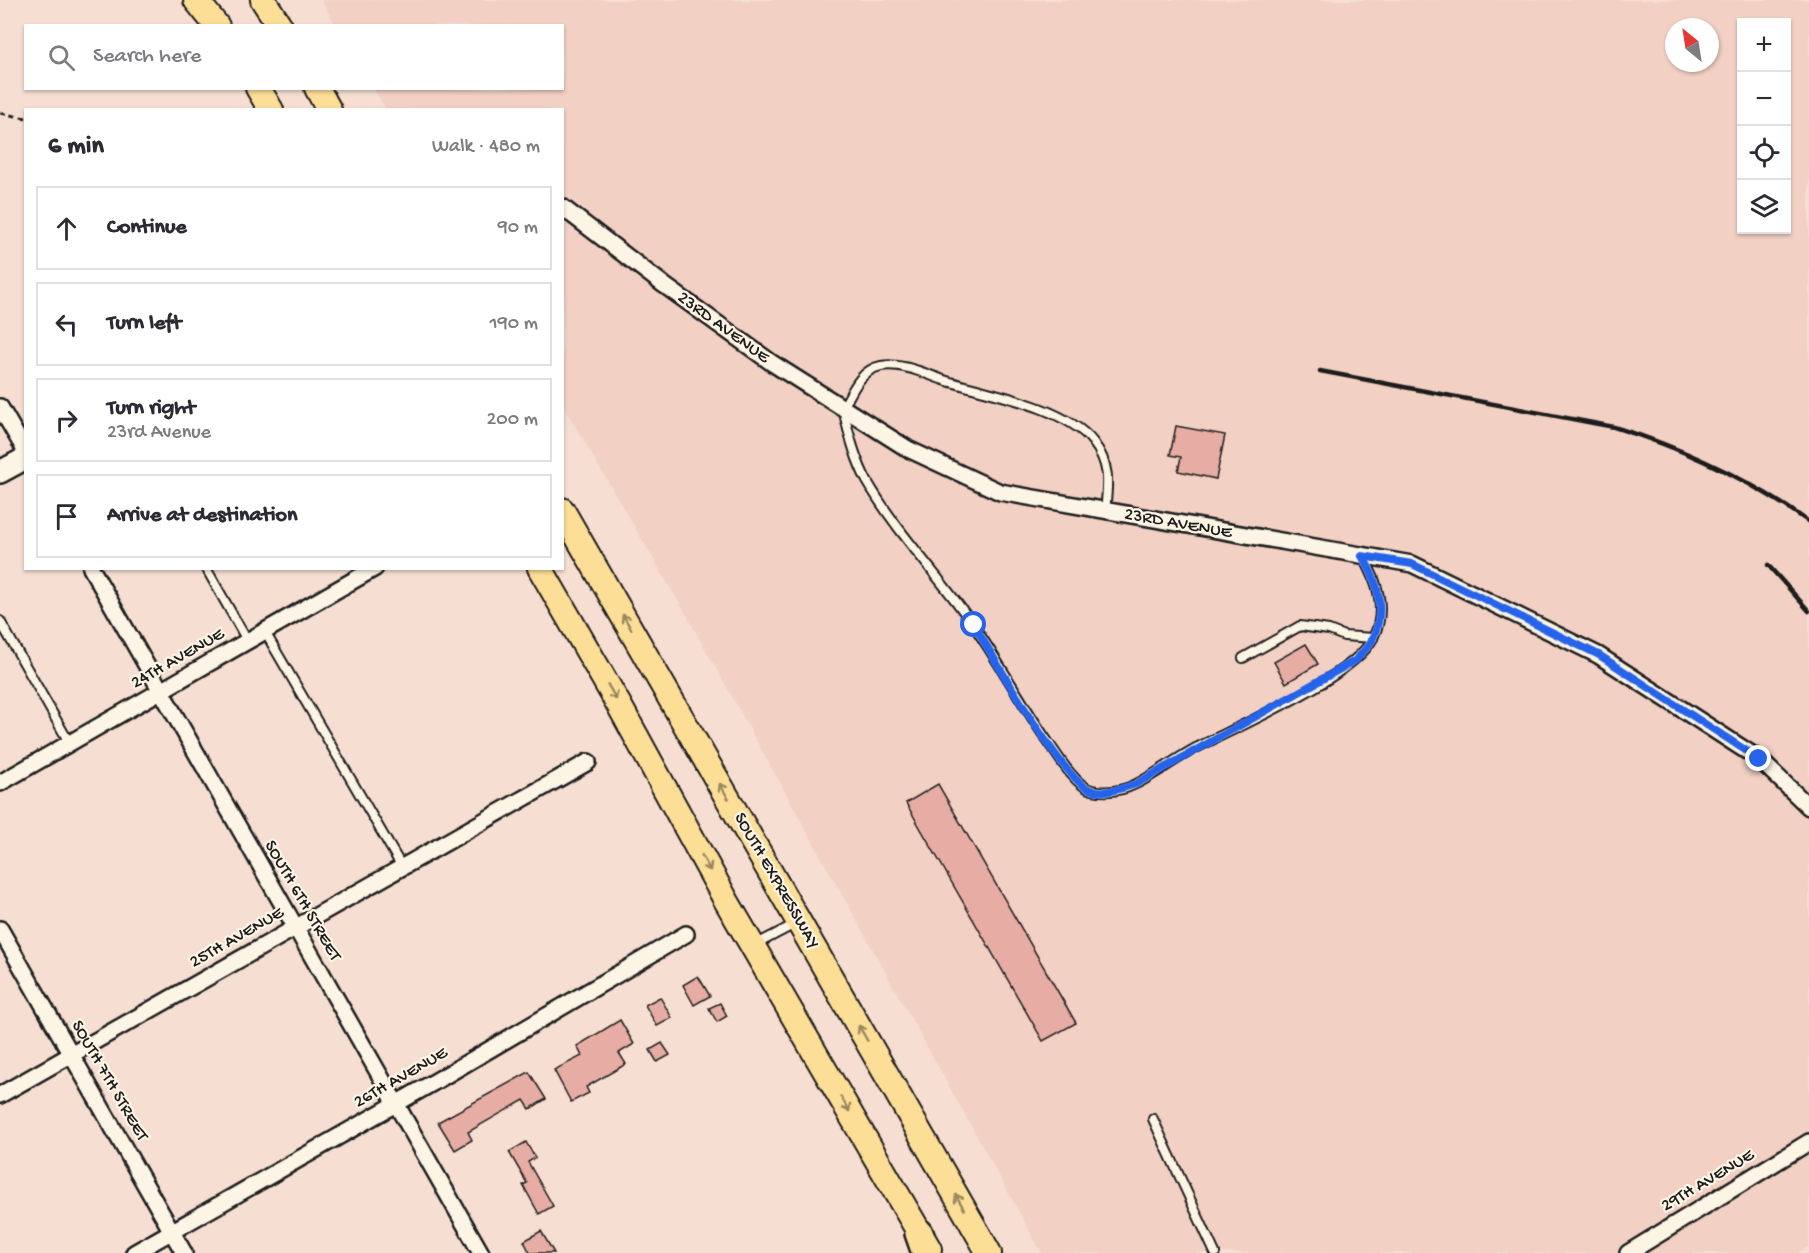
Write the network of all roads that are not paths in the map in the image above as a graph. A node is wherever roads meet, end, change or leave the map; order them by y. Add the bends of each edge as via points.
1 (196, 0) edge
2 (263, 0) edge
3 (215, 24) edge
4 (279, 24) edge
5 (259, 90) edge
6 (318, 90) edge
7 (270, 108) edge
8 (328, 108) edge
9 (564, 208) edge
10 (0, 407) edge
11 (843, 408) junction
12 (24, 449) edge
13 (24, 459) edge
14 (0, 472) edge
15 (1105, 511) junction
16 (564, 513) edge
17 (1362, 556) junction
18 (92, 570) edge
19 (207, 570) edge
20 (372, 570) edge
21 (541, 570) edge
22 (0, 621) edge
23 (265, 632) junction
24 (1373, 638) junction
25 (248, 642) junction
26 (1243, 658) dead end
27 (161, 692) junction
28 (70, 744) junction
29 (588, 762) dead end
30 (0, 783) edge
31 (1809, 807) edge
32 (402, 867) junction
33 (799, 921) junction
34 (295, 928) junction
35 (0, 929) edge
36 (686, 934) dead end
37 (753, 946) junction
38 (71, 1054) junction
39 (0, 1095) edge
40 (396, 1104) junction
41 (1153, 1119) dead end
42 (1809, 1142) edge
43 (172, 1232) junction
44 (925, 1246) edge
45 (134, 1253) edge
46 (184, 1253) edge
47 (481, 1253) edge
48 (989, 1253) edge
49 (1215, 1253) edge
50 (1628, 1253) edge

1 - 3 main road
2 - 4 main road
5 - 7 main road
6 - 8 main road
9 - 11 street, 23RD AVENUE via 762,357
10 - 12 street
11 - 15 street, 23RD AVENUE via 908,449 1000,492
11 - 15 lane via 859,380 881,366 908,369 1018,400 1060,418 1094,443 1109,475
11 - 24 lane via 867,480 918,556 974,625 1072,776 1089,789 1112,792 1136,784 1325,680 1356,660
13 - 14 main road
15 - 17 street, 23RD AVENUE
33 -> 16 main road, SOUTH EXPRESSWAY
17 - 24 lane via 1379,590
17 - 31 street, 23RD AVENUE via 1412,564 1599,655 1759,759
18 - 27 street, SOUTH 6TH STREET
19 - 25 lane
20 - 23 street, 24TH AVENUE
21 -> 37 main road
22 - 28 lane
23 - 25 street, 24TH AVENUE
23 - 32 lane
24 - 26 lane via 1300,626
25 - 27 street, 24TH AVENUE
27 - 28 street, 24TH AVENUE
27 - 34 street, SOUTH 6TH STREET
28 - 30 street, 24TH AVENUE
29 - 32 street, 25TH AVENUE
32 - 34 street, 25TH AVENUE
33 - 37 lane
48 -> 33 main road, SOUTH EXPRESSWAY
34 - 38 street, 25TH AVENUE
34 - 40 street, SOUTH 6TH STREET
35 - 38 street, SOUTH 7TH STREET
36 - 40 street, 26TH AVENUE
37 -> 44 main road
38 - 39 street, 25TH AVENUE
38 - 43 street, SOUTH 7TH STREET
40 - 43 street, 26TH AVENUE
40 - 47 street, SOUTH 6TH STREET
41 - 49 lane
42 - 50 street, 29TH AVENUE
43 - 45 street, 26TH AVENUE
43 - 46 street, SOUTH 7TH STREET

